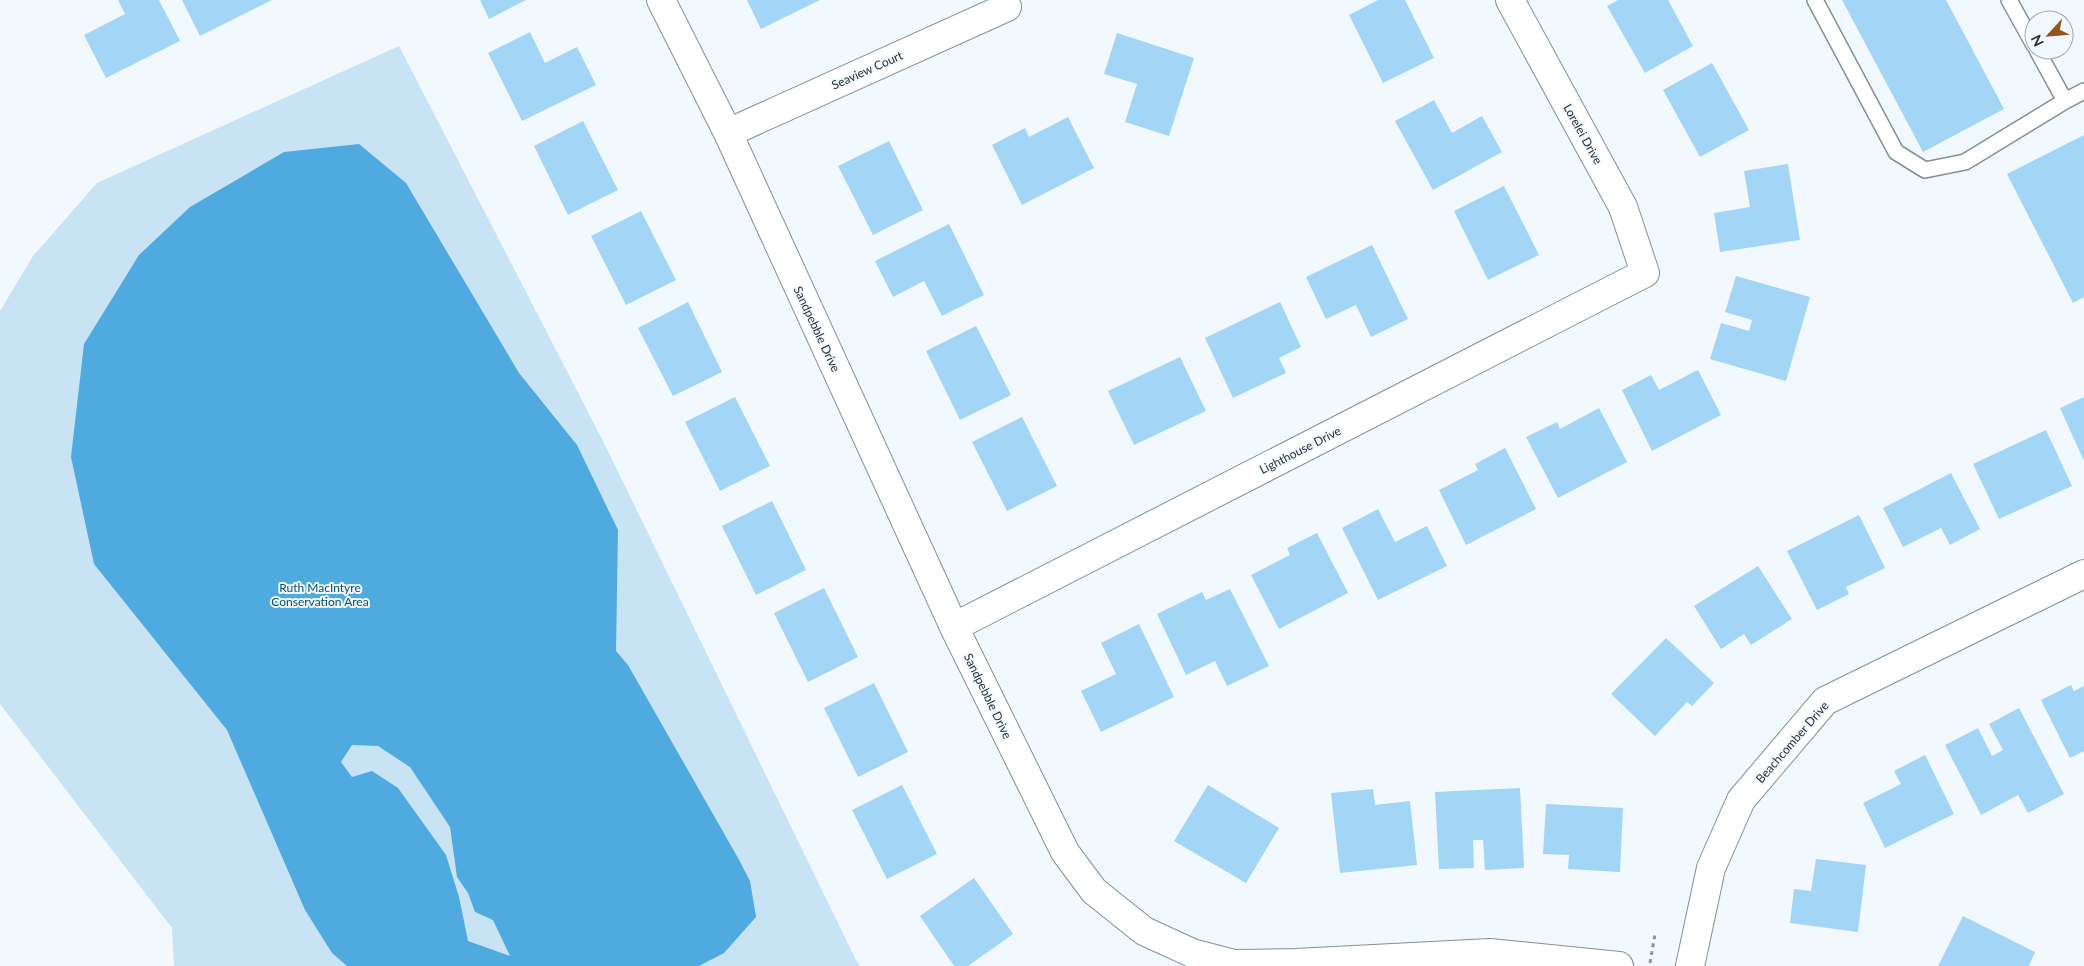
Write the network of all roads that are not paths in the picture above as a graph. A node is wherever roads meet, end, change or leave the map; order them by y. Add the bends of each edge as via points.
1 (661, 0) edge
2 (1510, 0) edge
3 (1815, 0) edge
4 (2009, 0) edge
5 (1007, 7) dead end
6 (2024, 27) edge
7 (2042, 60) edge
8 (2084, 91) edge
9 (2065, 101) junction
10 (728, 133) junction
11 (1645, 273) joint
12 (2084, 574) edge
13 (954, 627) junction
14 (1620, 966) edge
15 (1690, 966) edge

1 - 10 street, Sandpebble Drive
2 - 11 street, Lorelei Drive via 1622,207
3 - 9 lane via 1896,152 1925,170 1965,162
4 - 6 lane
5 - 10 street, Seaview Court
7 - 9 lane
8 - 9 lane
10 - 13 street, Sandpebble Drive
11 - 13 street, Lighthouse Drive
12 - 15 street, Beachcomber Drive via 1825,702 1741,800 1711,868
13 - 14 street, Sandpebble Drive via 1065,852 1094,891 1144,931 1192,953 1234,964 1296,964 1490,953

